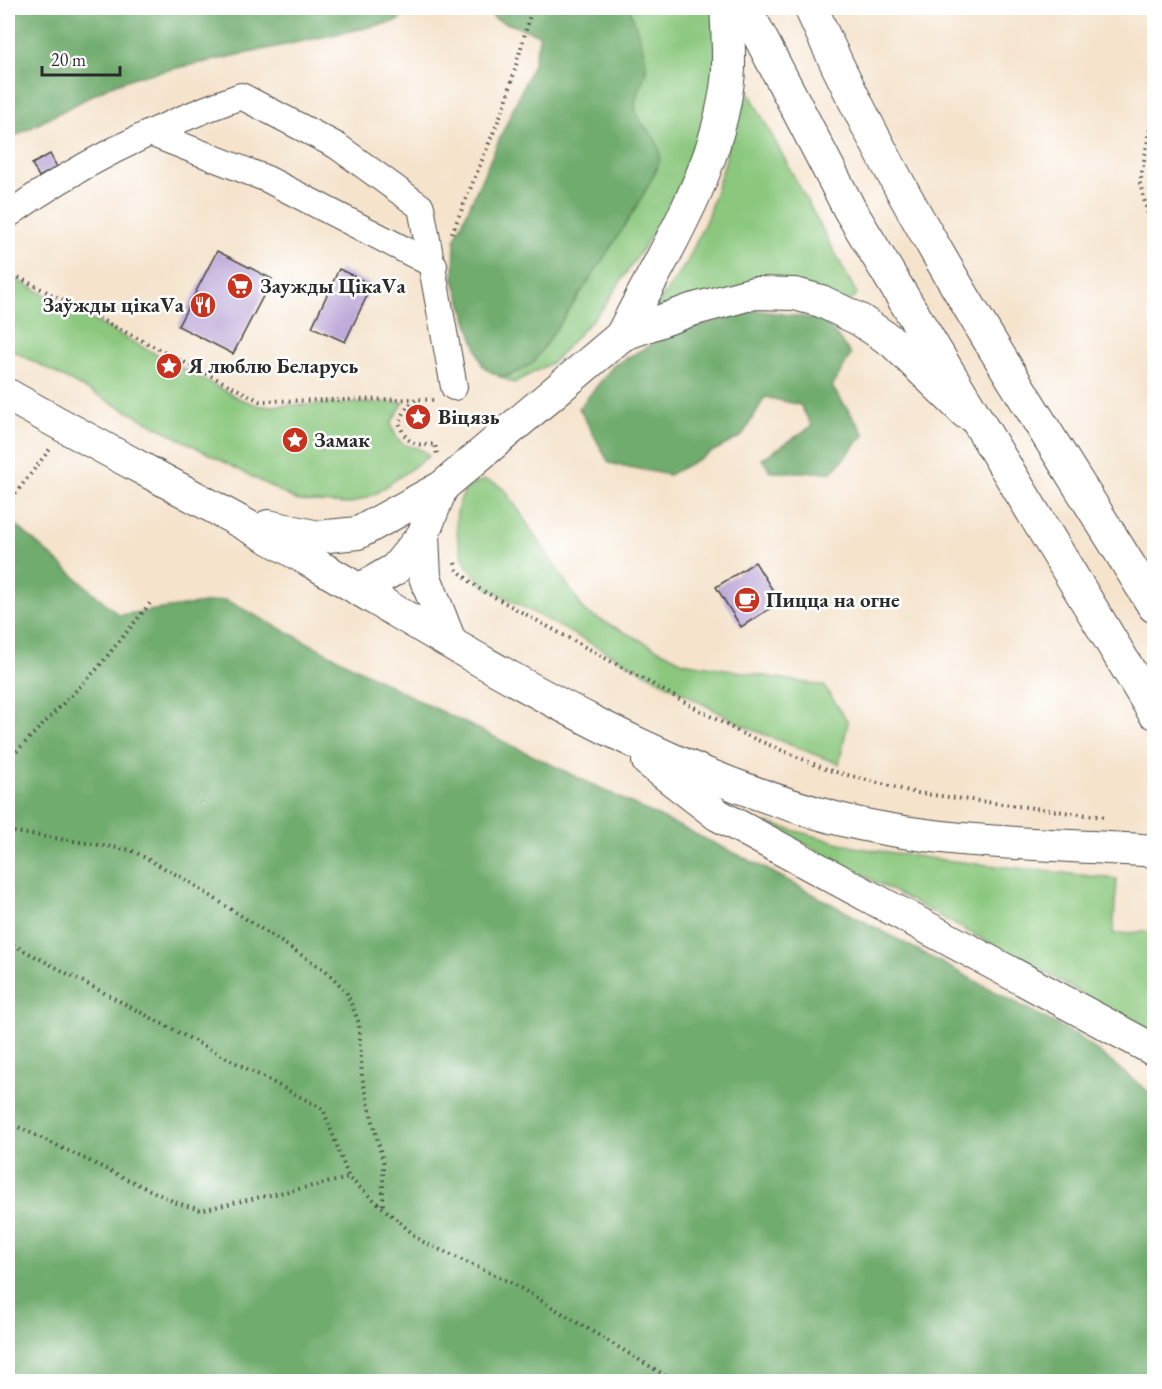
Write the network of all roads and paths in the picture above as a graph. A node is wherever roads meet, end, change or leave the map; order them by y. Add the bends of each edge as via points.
1 (532, 8) edge
2 (727, 8) edge
3 (745, 8) edge
4 (811, 8) edge
5 (1155, 106) edge
6 (150, 133) junction
7 (8, 215) edge
8 (1155, 238) edge
9 (450, 240) dead end
10 (434, 265) junction
11 (8, 272) edge
12 (622, 335) junction
13 (454, 387) joint
14 (8, 395) edge
15 (416, 399) junction
16 (979, 427) junction
17 (67, 429) junction
18 (442, 487) junction
19 (8, 502) edge
20 (238, 519) junction
21 (358, 533) junction
22 (423, 535) junction
23 (452, 554) dead end
24 (359, 590) junction
25 (151, 602) dead end
26 (1155, 606) edge
27 (450, 641) junction
28 (1155, 712) edge
29 (612, 732) junction
30 (8, 760) edge
31 (1113, 818) dead end
32 (8, 831) edge
33 (1140, 850) edge
34 (8, 942) edge
35 (1155, 1050) edge
36 (8, 1122) edge
37 (349, 1178) junction
38 (383, 1207) junction
39 (676, 1382) edge

1 - 9 path via 506,102
2 - 12 highway via 728,75 721,121 701,183
3 - 16 highway via 850,210
4 - 26 highway via 848,92 896,180
5 - 8 path via 1140,183
6 - 7 lane via 40,191
6 - 10 lane via 267,179
6 - 10 lane via 241,96 337,146 421,207
10 - 13 lane
11 - 15 path via 260,401
12 - 16 main road via 754,293 795,294 861,320 894,343
12 - 18 main road
13 - 15 path via 441,401
14 - 17 main road
15 - 18 path via 399,422 401,429 412,444 435,444
16 - 28 highway
17 - 19 path
17 - 20 main road
18 - 21 main road
18 - 22 main road
20 - 21 main road via 318,537
20 - 24 main road
21 - 24 main road via 355,558
22 - 24 main road via 395,569
22 - 27 main road via 425,577
23 - 31 path via 457,570 478,588 778,751 828,770 917,793
24 - 27 main road
25 - 30 path via 96,670
27 - 29 main road
29 - 33 main road via 718,779 840,819 930,834
29 - 35 main road via 718,815
32 - 38 path via 131,850 186,880 332,978 346,992 359,1023 362,1077 383,1162
34 - 37 path via 323,1109
36 - 37 path via 177,1203 201,1210
37 - 38 path
38 - 39 path via 421,1241 512,1283

